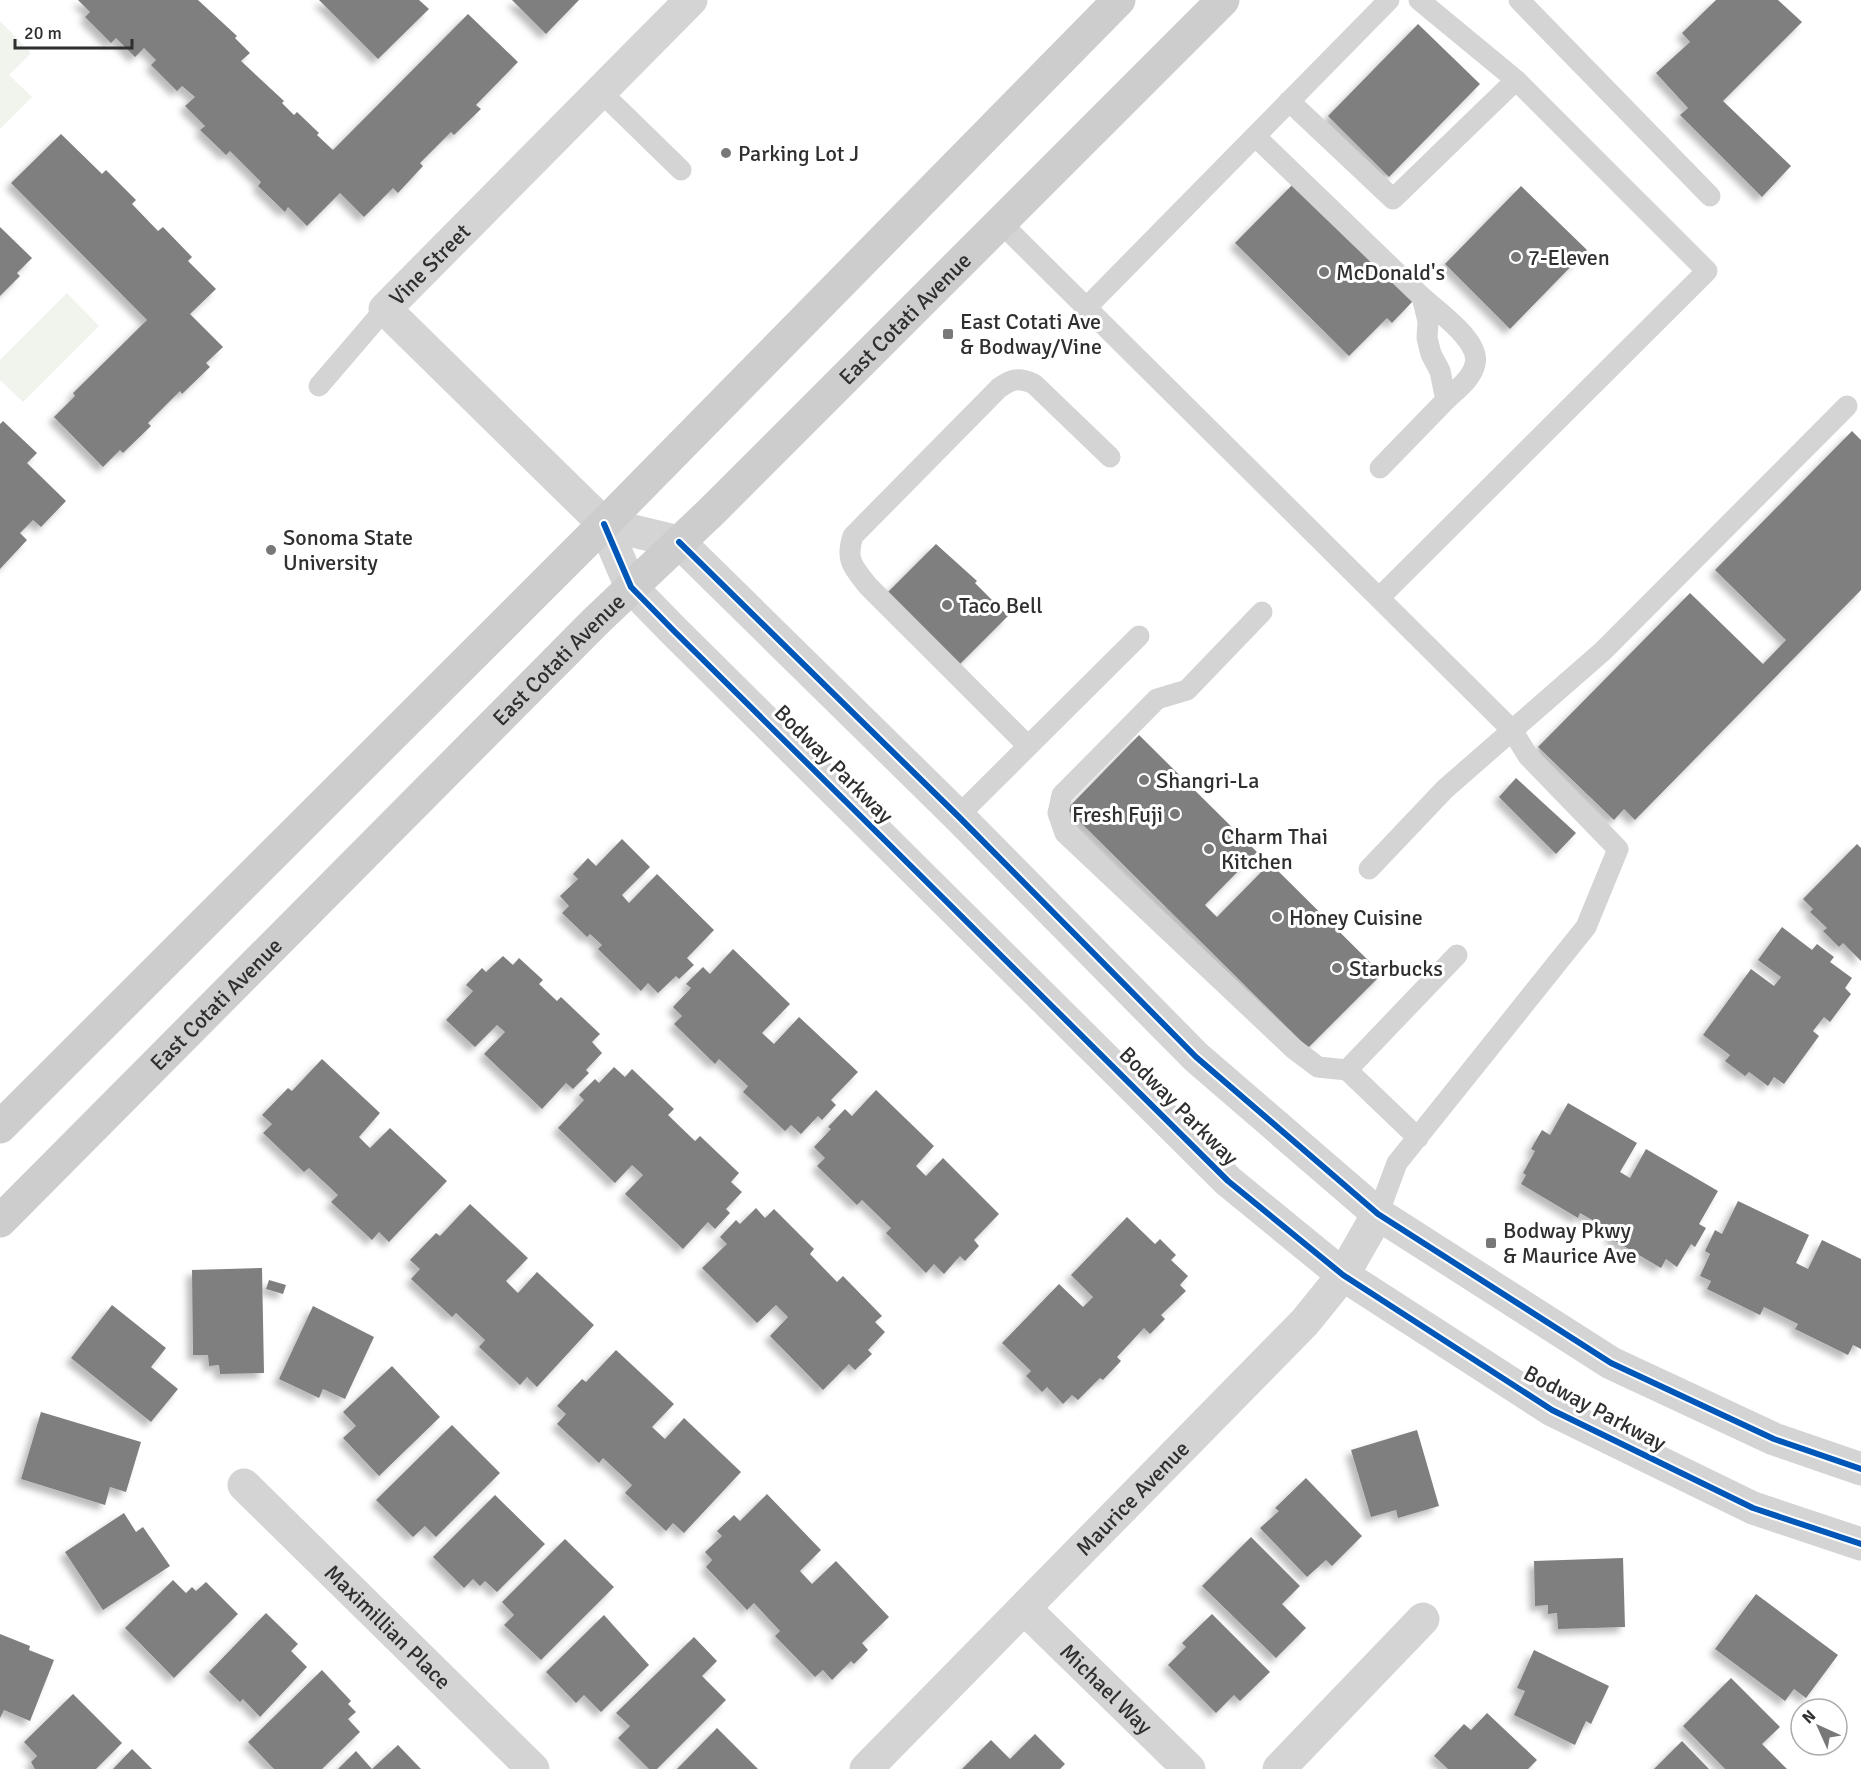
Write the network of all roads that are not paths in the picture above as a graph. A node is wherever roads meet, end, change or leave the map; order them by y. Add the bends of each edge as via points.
1 (691, 0) edge
2 (1119, 0) edge
3 (1223, 0) edge
4 (1389, 0) edge
5 (1419, 0) edge
6 (1519, 0) edge
7 (1516, 80) junction
8 (601, 92) junction
9 (1289, 101) junction
10 (1255, 136) junction
11 (681, 170) dead end
12 (1710, 196) dead end
13 (1001, 222) junction
14 (1422, 297) junction
15 (1086, 308) junction
16 (385, 309) junction
17 (319, 386) dead end
18 (1446, 400) junction
19 (1847, 406) dead end
20 (1110, 457) dead end
21 (1380, 468) dead end
22 (604, 524) junction
23 (678, 542) junction
24 (631, 587) junction
25 (1379, 598) junction
26 (1262, 612) dead end
27 (1139, 636) dead end
28 (1512, 730) junction
29 (1028, 746) junction
30 (958, 816) junction
31 (1369, 869) dead end
32 (1457, 955) dead end
33 (1347, 1070) junction
34 (0, 1127) edge
35 (1418, 1138) junction
36 (1378, 1214) junction
37 (0, 1221) edge
38 (1343, 1275) junction
39 (1861, 1469) edge
40 (244, 1485) dead end
41 (1861, 1544) edge
42 (1025, 1609) junction
43 (1423, 1619) dead end
44 (533, 1769) edge
45 (866, 1769) edge
46 (1189, 1769) edge
47 (1279, 1769) edge

1 - 8 street, Vine Street
2 - 22 main road
3 - 13 main road, East Cotati Avenue
4 - 9 lane
5 - 7 lane
6 - 12 lane
7 - 9 lane via 1393,200
7 - 25 lane via 1707,271
8 - 11 lane
8 - 16 street, Vine Street
9 - 10 lane
10 - 14 lane
10 - 15 lane
13 - 15 lane
13 - 23 main road, East Cotati Avenue
14 - 18 lane via 1428,321 1427,338
14 - 18 lane via 1476,351 1476,364 1470,376
15 - 25 lane
16 - 17 lane
16 - 22 street, Vine Street
18 - 21 lane
19 - 28 lane via 1603,651
20 - 29 lane via 1034,384 1012,379 853,536 848,551 852,567 868,586
22 - 23 street
22 - 24 street, Bodway Parkway
22 - 34 main road
23 - 24 main road, East Cotati Avenue
23 - 30 street, Bodway Parkway
24 - 37 main road, East Cotati Avenue
24 - 38 street, Bodway Parkway via 1228,1180
25 - 28 lane
26 - 33 lane via 1187,690 1157,699 1062,795 1058,813 1065,833 1294,1049 1318,1066
27 - 29 lane
28 - 31 lane via 1445,789
28 - 35 lane via 1528,756 1618,849 1586,927
29 - 30 lane
30 - 36 street, Bodway Parkway via 1196,1056
32 - 33 lane
33 - 35 lane
35 - 36 lane via 1397,1163
36 - 38 street, Maurice Avenue
36 - 39 street, Bodway Parkway via 1611,1363 1774,1439
38 - 41 street, Bodway Parkway via 1552,1410 1753,1508
38 - 42 street, Maurice Avenue via 1305,1322
40 - 44 street, Maximillian Place
42 - 45 street, Maurice Avenue
42 - 46 street, Michael Way
43 - 47 street

